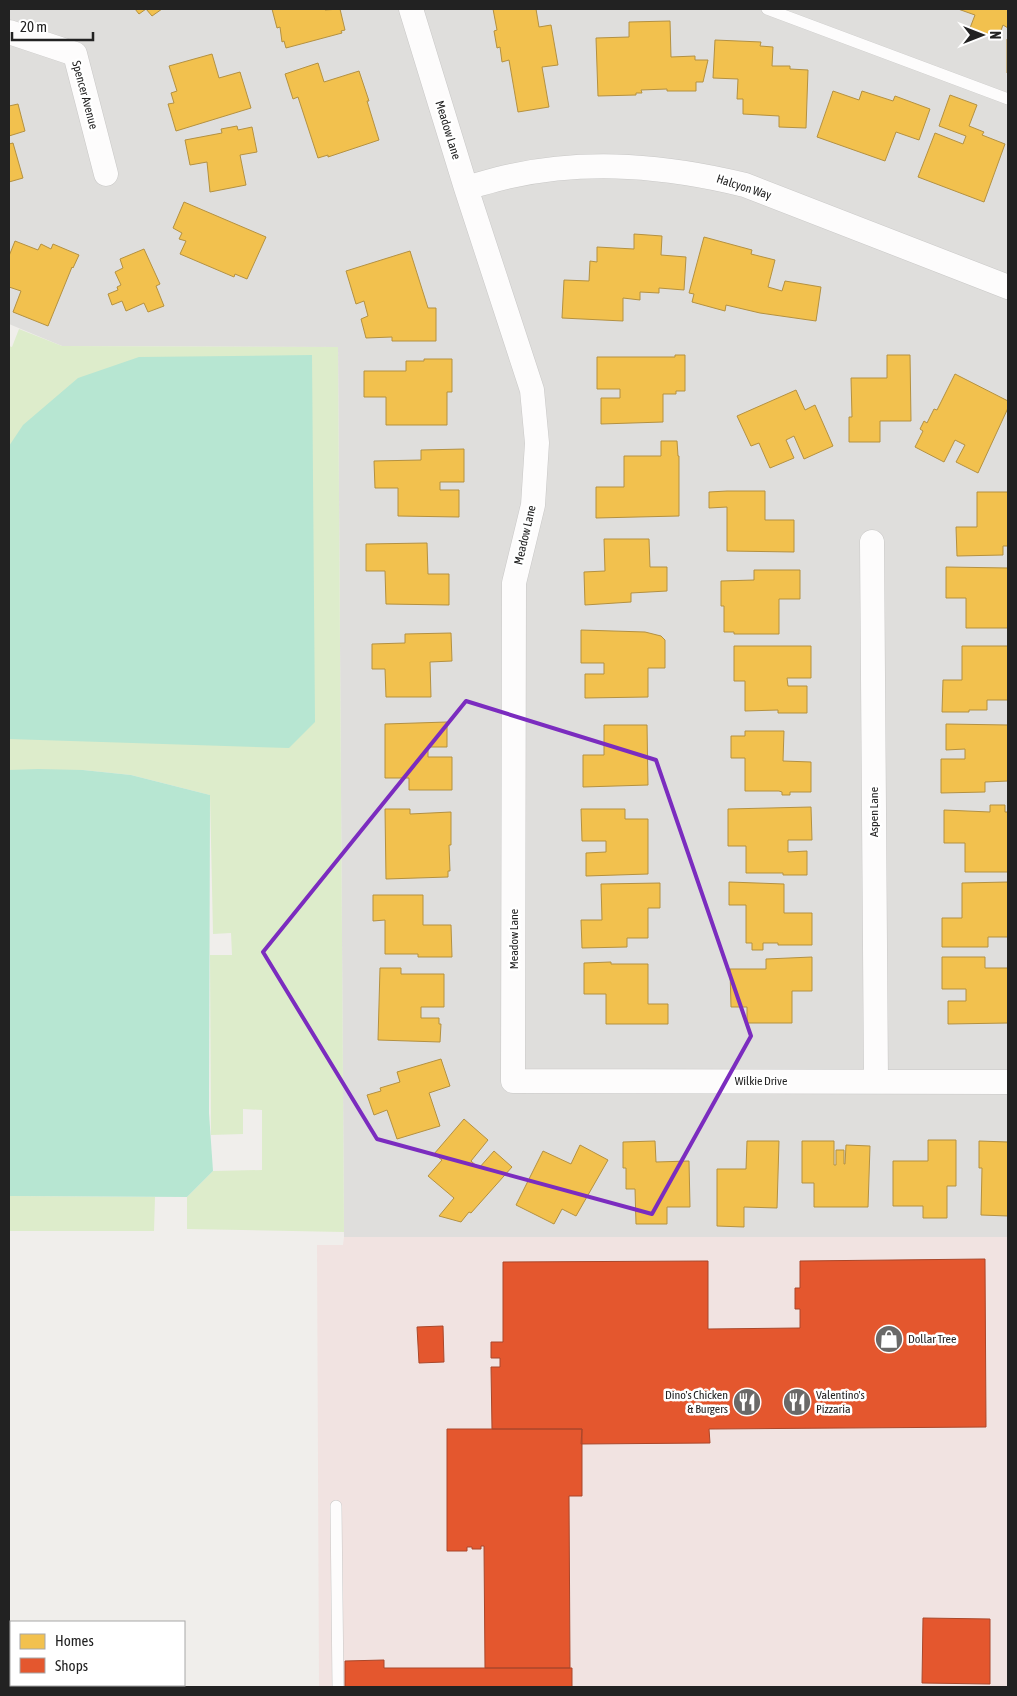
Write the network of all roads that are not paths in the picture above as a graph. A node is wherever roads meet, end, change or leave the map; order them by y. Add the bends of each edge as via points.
1 (411, 9) edge
2 (767, 9) edge
3 (9, 32) edge
4 (1008, 100) edge
5 (106, 174) dead end
6 (466, 188) junction
7 (1008, 288) edge
8 (872, 542) dead end
9 (513, 1081) joint
10 (876, 1081) junction
11 (1008, 1082) edge
12 (336, 1506) dead end
13 (338, 1687) edge

1 - 6 street, Meadow Lane
2 - 4 lane
3 - 5 street, Spencer Avenue via 75,54
6 - 7 street, Halcyon Way via 557,168 652,167 704,175 745,185
6 - 9 street, Meadow Lane via 532,390 537,443 533,505 514,583
8 - 10 street, Aspen Lane
9 - 10 street, Wilkie Drive
10 - 11 street, Wilkie Drive
12 - 13 lane

